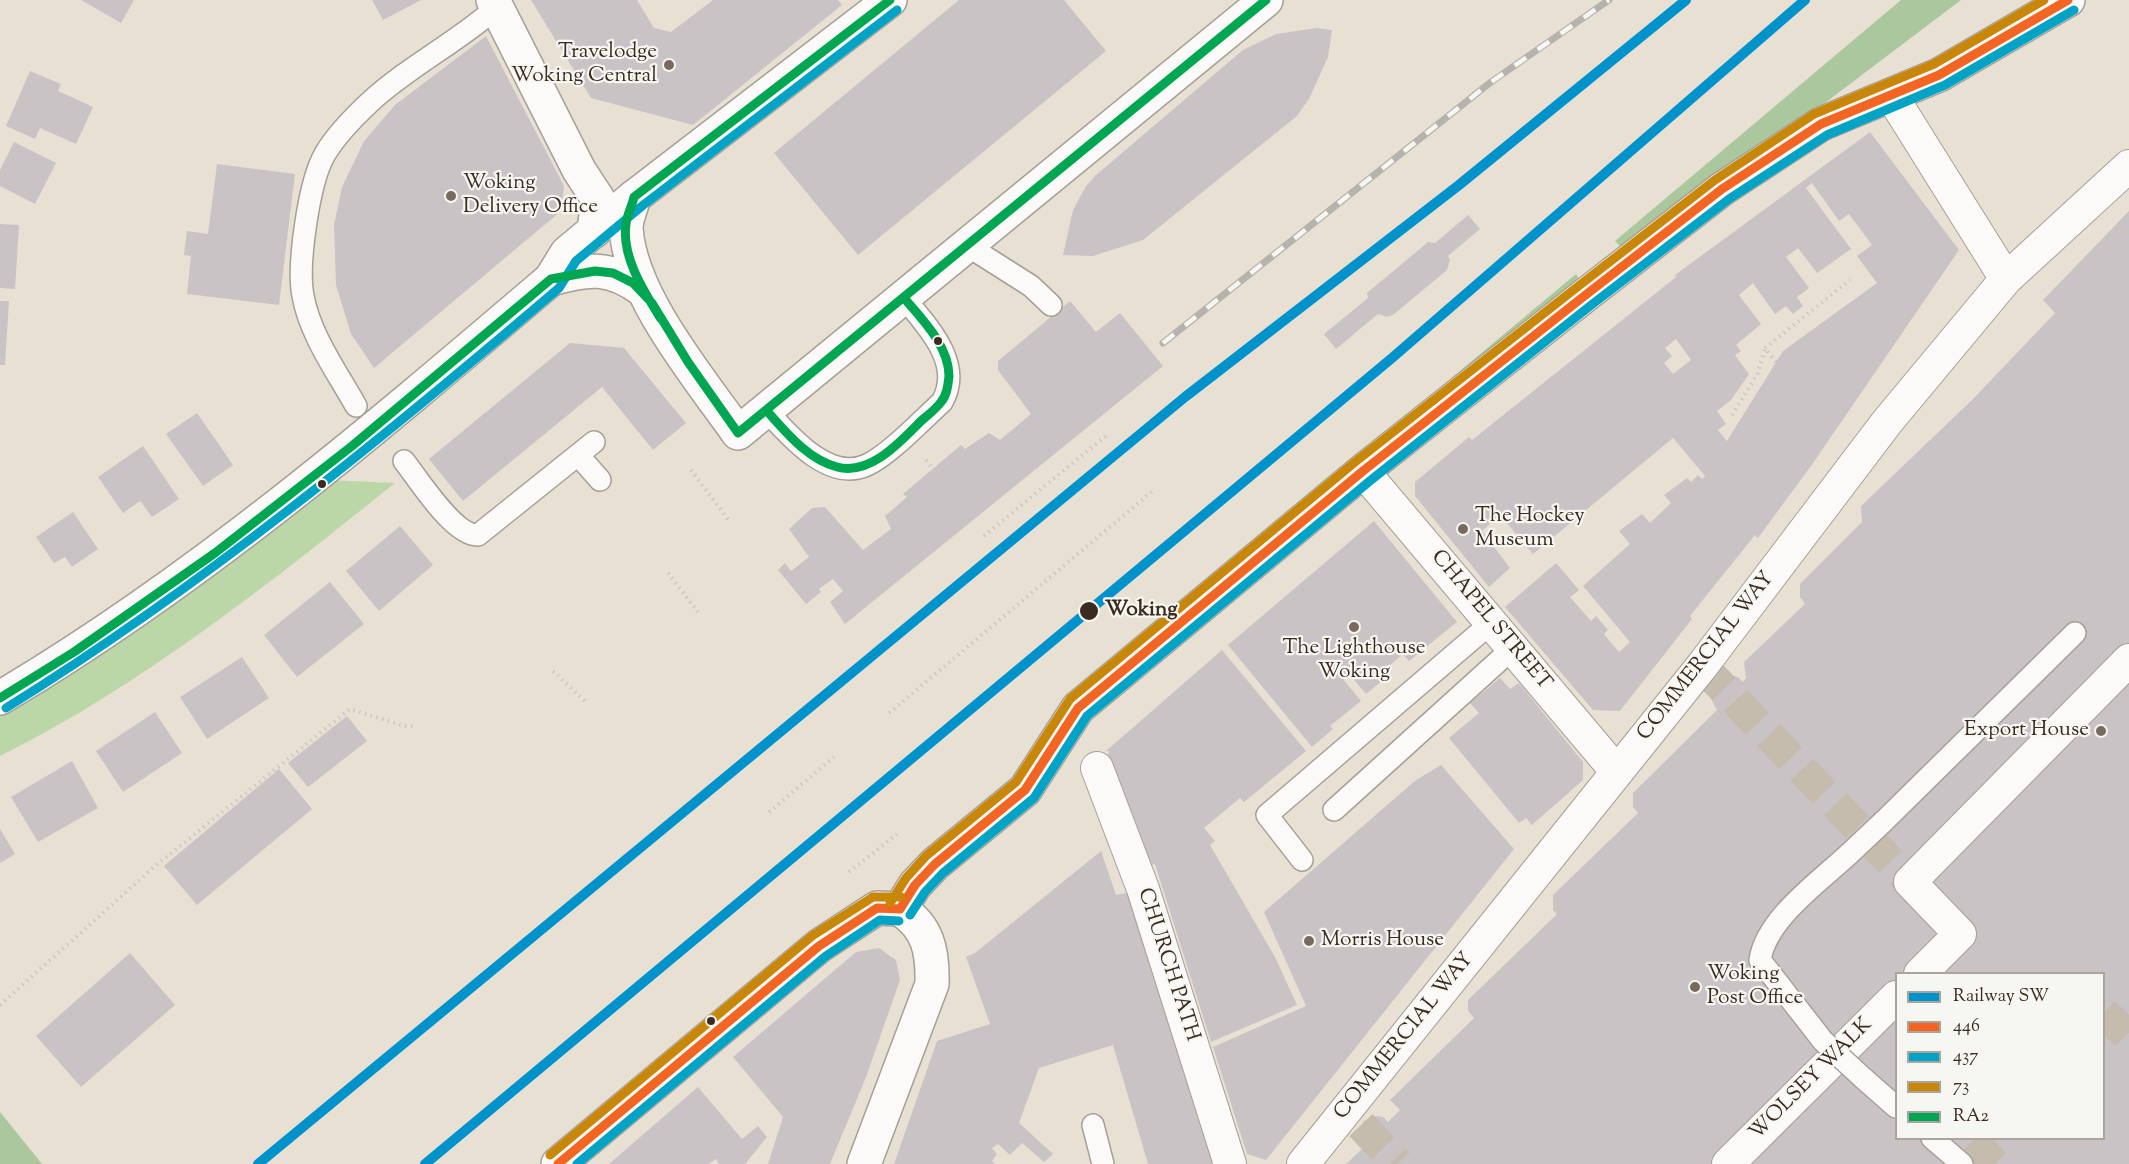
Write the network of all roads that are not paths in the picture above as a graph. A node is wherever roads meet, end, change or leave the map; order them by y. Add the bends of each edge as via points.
1 (890, 0) edge
2 (1266, 0) edge
3 (2068, 0) edge
4 (495, 4) edge
5 (1891, 95) junction
6 (2129, 166) edge
7 (634, 197) junction
8 (594, 231) junction
9 (968, 246) junction
10 (551, 279) junction
11 (2006, 279) junction
12 (643, 290) junction
13 (904, 298) junction
14 (1051, 305) dead end
15 (356, 406) dead end
16 (766, 411) junction
17 (404, 461) dead end
18 (1363, 471) junction
19 (600, 480) dead end
20 (1491, 623) junction
21 (2075, 633) dead end
22 (1513, 648) junction
23 (2129, 660) edge
24 (0, 698) edge
25 (1097, 768) dead end
26 (1617, 772) junction
27 (1334, 810) dead end
28 (1302, 860) dead end
29 (900, 909) junction
30 (1922, 972) edge
31 (1895, 998) edge
32 (1895, 1106) edge
33 (1092, 1125) dead end
34 (1934, 1140) edge
35 (558, 1164) edge
36 (864, 1164) edge
37 (1103, 1164) edge
38 (1230, 1164) edge
39 (1303, 1164) edge
40 (1728, 1164) edge
41 (1962, 1164) edge

1 - 7 street
2 - 9 street
3 - 5 street via 1964,63
4 - 8 street via 579,170 598,199
4 - 15 lane via 480,22 422,60 370,102 324,155 304,243 303,296 319,341
5 - 11 street
5 - 18 street via 1821,124 1722,189
6 - 11 street, COMMERCIAL WAY
7 - 8 street
7 - 12 street via 626,226
8 - 10 street via 567,253
9 - 13 street
9 - 14 lane via 1031,286
10 - 12 street via 577,272 613,272
10 - 24 street via 377,428 155,599
11 - 26 street, COMMERCIAL WAY via 1887,422
12 - 16 street via 738,433
13 - 16 street
13 - 16 lane via 931,331 949,365 949,390 942,402 876,459 859,468 827,463 807,453
17 - 19 lane via 453,523 472,536 485,533 586,449
18 - 20 street, CHAPEL STREET
18 - 29 street via 1078,708 1025,789 935,864
20 - 22 street, CHAPEL STREET
20 - 28 lane via 1267,815
21 - 32 lane, bridge via 1784,915 1763,944 1761,960 1823,1041
22 - 26 street, CHAPEL STREET
22 - 27 lane
23 - 30 street via 1910,882 1960,934
25 - 38 street, CHURCH PATH via 1143,889
26 - 39 street, COMMERCIAL WAY via 1354,1117
29 - 35 street via 877,908 819,946
29 - 36 street via 920,925 927,938 932,984
31 - 40 street, WOLSEY WALK
33 - 37 lane
34 - 41 lane

